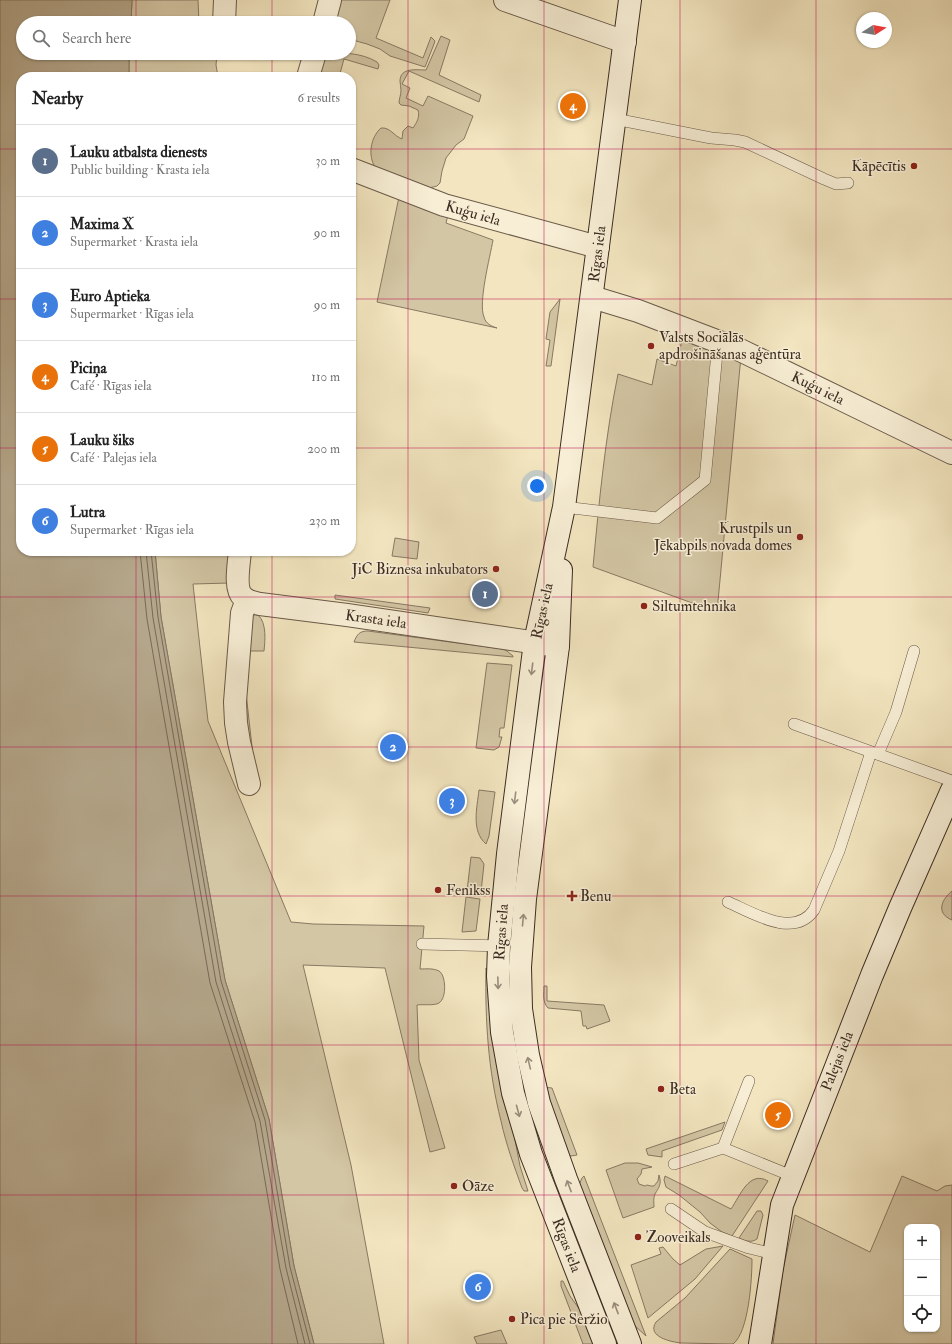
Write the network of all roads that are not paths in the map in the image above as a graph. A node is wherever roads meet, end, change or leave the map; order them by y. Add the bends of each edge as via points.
1 (225, 0) edge
2 (330, 0) edge
3 (505, 0) edge
4 (630, 0) edge
5 (224, 16) edge
6 (326, 16) edge
7 (625, 42) junction
8 (313, 60) edge
9 (309, 72) edge
10 (615, 119) junction
11 (356, 171) edge
12 (848, 183) dead end
13 (598, 247) junction
14 (592, 297) junction
15 (718, 342) junction
16 (952, 452) edge
17 (564, 507) junction
18 (240, 556) edge
19 (247, 600) junction
20 (535, 642) junction
21 (558, 646) junction
22 (914, 651) dead end
23 (794, 724) dead end
24 (875, 753) junction
25 (952, 781) edge
26 (249, 784) dead end
27 (952, 790) edge
28 (728, 902) dead end
29 (422, 944) dead end
30 (499, 946) junction
31 (521, 947) junction
32 (749, 1081) dead end
33 (723, 1148) junction
34 (674, 1164) dead end
35 (792, 1176) junction
36 (671, 1209) dead end
37 (774, 1254) junction
38 (605, 1344) edge
39 (630, 1344) edge
40 (760, 1344) edge

1 - 5 main road
2 - 6 main road
3 - 7 main road
4 - 7 main road, Rīgas iela
7 - 10 main road, Rīgas iela
8 - 9 main road
10 - 12 lane via 744,142 836,184
10 - 13 main road, Rīgas iela
11 - 13 main road, Kuģu iela via 444,205
13 - 14 main road, Rīgas iela
14 - 15 main road, Kuģu iela via 638,310
14 - 17 main road, Rīgas iela
15 - 16 main road, Kuģu iela via 740,350
15 - 17 lane via 705,480 656,518
17 - 20 main road, Rīgas iela
17 - 21 main road, Rīgas iela
18 - 19 main road via 238,588 242,597
19 - 20 main road, Krasta iela via 260,604
19 - 26 main road via 242,612 236,723
20 - 21 main road, Krasta iela
20 -> 30 main road, Rīgas iela via 507,861
31 -> 21 main road, Rīgas iela
22 - 24 lane via 896,712
23 - 24 lane
24 - 25 lane
24 - 28 lane via 839,851 810,916 793,924 778,922
27 - 35 main road, Palejas iela via 878,962
29 - 30 lane
30 - 31 lane
30 -> 38 main road, Rīgas iela via 498,976 502,1032 515,1100 531,1154
39 -> 31 main road, Rīgas iela via 539,1103 523,1030 520,990
32 - 33 lane
33 - 34 lane
33 - 35 lane
35 - 37 main road, Palejas iela via 782,1205
36 - 37 lane via 705,1232
37 - 40 main road, Palejas iela

